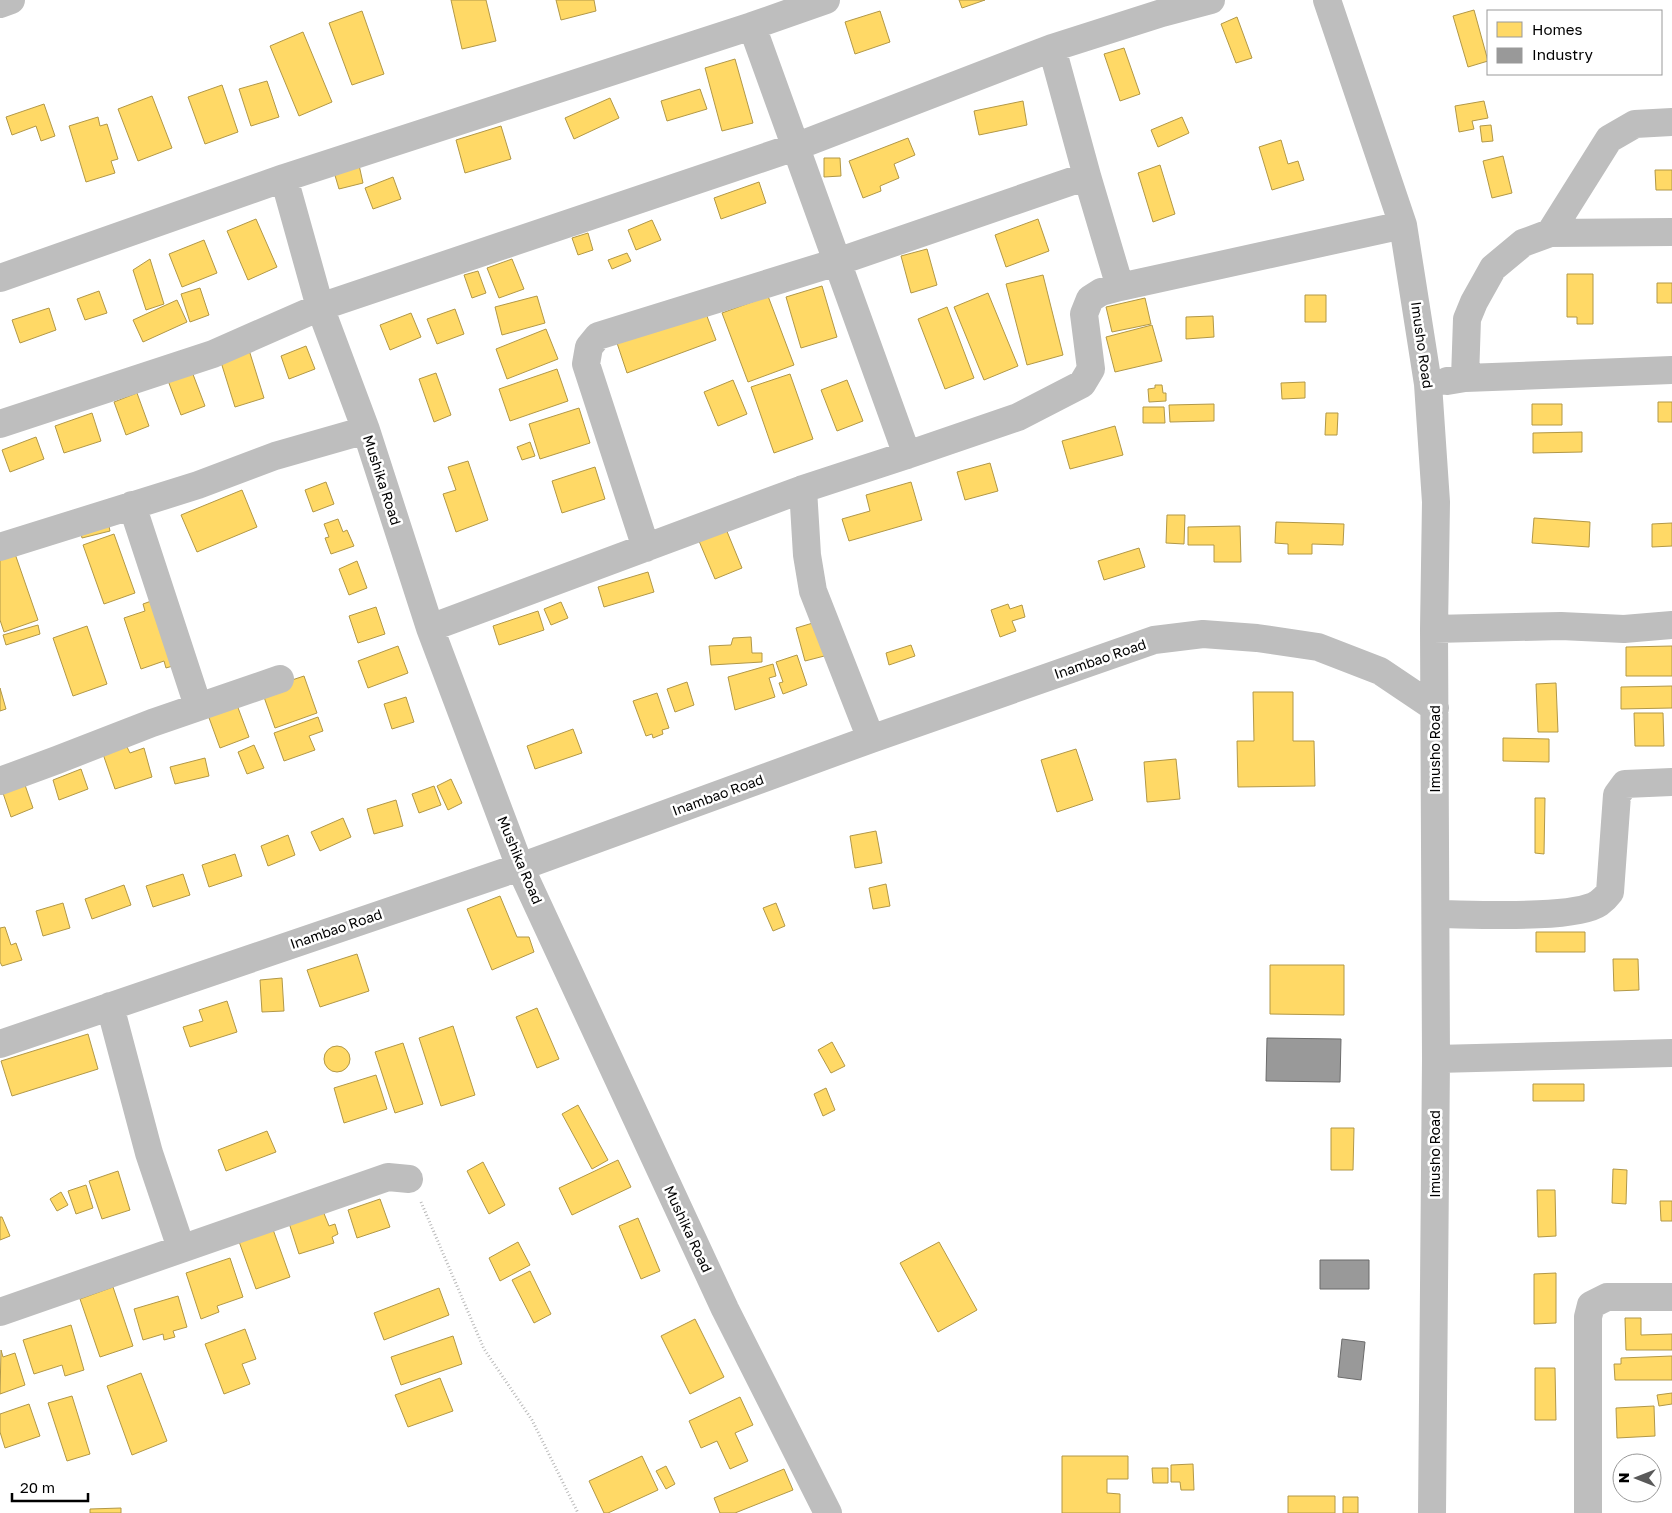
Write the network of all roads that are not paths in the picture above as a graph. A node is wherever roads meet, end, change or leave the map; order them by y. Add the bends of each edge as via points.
1 (11, 0) edge
2 (826, 0) edge
3 (1211, 0) edge
4 (1327, 0) edge
5 (0, 4) edge
6 (752, 26) junction
7 (1052, 48) junction
8 (1672, 122) edge
9 (795, 147) junction
10 (1087, 176) junction
11 (284, 178) junction
12 (1403, 225) junction
13 (1672, 232) edge
14 (1550, 233) junction
15 (837, 262) junction
16 (0, 278) edge
17 (1120, 287) junction
18 (320, 307) junction
19 (1672, 370) edge
20 (1465, 378) junction
21 (1428, 384) junction
22 (0, 424) edge
23 (366, 430) junction
24 (907, 455) junction
25 (803, 489) junction
26 (132, 505) junction
27 (0, 547) edge
28 (646, 548) junction
29 (1672, 625) edge
30 (430, 628) junction
31 (1434, 629) junction
32 (280, 679) dead end
33 (198, 706) junction
34 (1435, 708) junction
35 (872, 739) junction
36 (0, 781) edge
37 (1672, 782) edge
38 (520, 867) junction
39 (1436, 914) junction
40 (110, 1006) junction
41 (0, 1044) edge
42 (1672, 1053) edge
43 (1436, 1059) junction
44 (409, 1179) road end
45 (181, 1248) junction
46 (1672, 1296) edge
47 (0, 1312) edge
48 (828, 1513) edge
49 (1432, 1513) edge
50 (1588, 1513) edge

1 - 5 street
2 - 6 street
3 - 7 street
4 - 12 street, Imusho Road
6 - 9 street
6 - 11 street
7 - 9 street
7 - 10 street
8 - 14 street via 1636,124 1609,139
9 - 15 street
9 - 18 street
10 - 15 street
10 - 17 street
11 - 16 street
11 - 18 street, Mushika Road
12 - 17 street
12 - 21 street, Imusho Road
13 - 14 street
14 - 20 street via 1523,243 1493,268 1467,319
15 - 24 street
15 - 28 street via 598,336 589,347 586,364
17 - 24 street via 1090,299 1084,314 1091,369 1082,384 1018,417
18 - 22 street via 213,354
18 - 23 street, Mushika Road
19 - 20 street
20 - 21 street
21 - 31 street, Imusho Road via 1436,502
23 - 26 street via 275,456
23 - 30 street, Mushika Road
24 - 25 street
25 - 28 street
25 - 35 street via 813,591
26 - 27 street
26 - 33 street
28 - 30 street
29 - 31 street via 1624,629 1561,626
30 - 38 street, Mushika Road
31 - 34 street, Imusho Road
32 - 33 street
33 - 36 street
34 - 35 street, Inambao Road via 1380,672 1318,647 1203,634 1154,640
34 - 39 street, Imusho Road
35 - 38 street, Inambao Road
37 - 39 street via 1625,784 1617,796 1610,892 1599,904 1560,914
38 - 40 street, Inambao Road
38 - 48 street, Mushika Road via 725,1309
39 - 43 street, Imusho Road
40 - 41 street, Inambao Road
40 - 45 street via 149,1153
42 - 43 street
43 - 49 street, Imusho Road
44 - 45 street via 388,1177
45 - 47 street
46 - 50 street via 1607,1297 1591,1305 1588,1317

